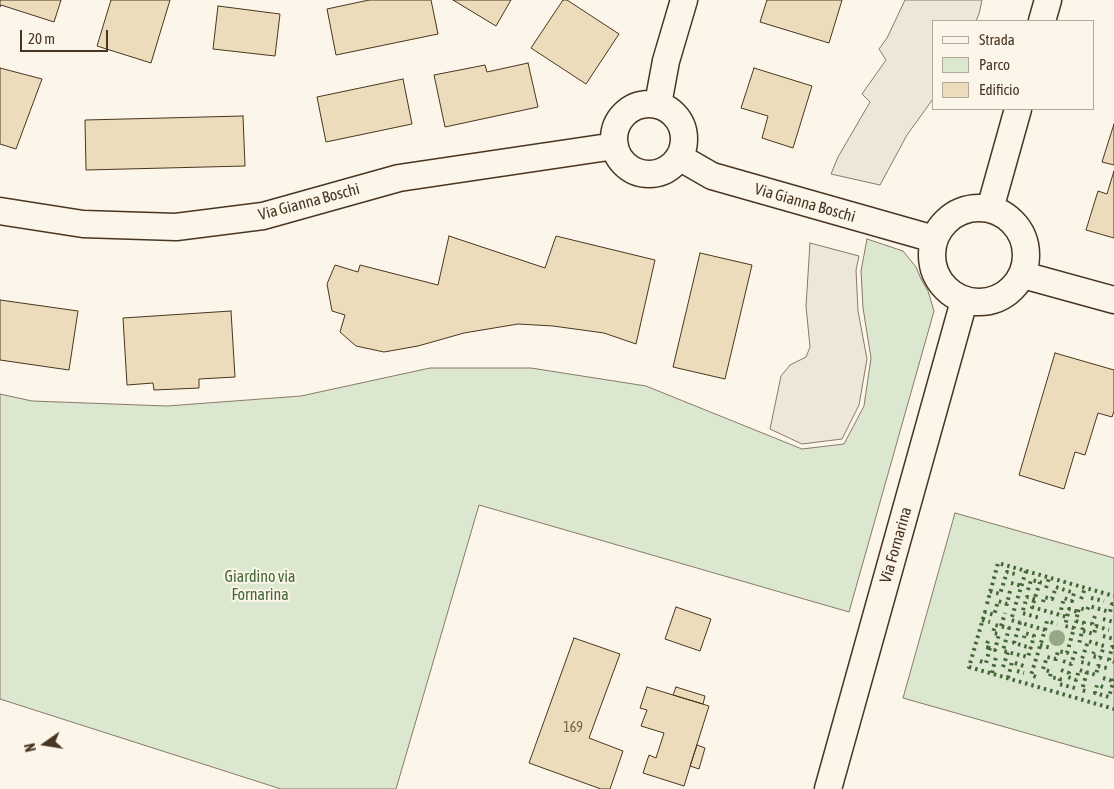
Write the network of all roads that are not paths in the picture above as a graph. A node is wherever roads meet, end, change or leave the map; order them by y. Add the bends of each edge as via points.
1 (684, 0) edge
2 (1048, 0) edge
3 (1042, 20) edge
4 (658, 104) junction
5 (1018, 110) edge
6 (615, 146) junction
7 (680, 157) junction
8 (990, 209) junction
9 (0, 211) edge
10 (934, 239) junction
11 (1022, 275) junction
12 (1114, 300) edge
13 (964, 301) junction
14 (828, 789) edge

1 - 4 street via 666,61
2 - 3 street
4 - 6 street via 635,106 625,113 614,134
4 - 7 street via 668,109 682,125 684,147
5 - 8 street
6 - 7 street via 619,157 637,172 661,172
6 - 9 street, Via Gianna Boschi via 399,178 262,216 176,227 83,224
7 - 10 street, Via Gianna Boschi via 712,176
8 - 10 street via 962,210 950,217
8 - 11 street via 1003,214 1022,234 1026,261
10 - 13 street via 931,254 940,283
11 - 12 street
11 - 13 street via 1005,296 992,302
13 - 14 street, Via Fornarina

